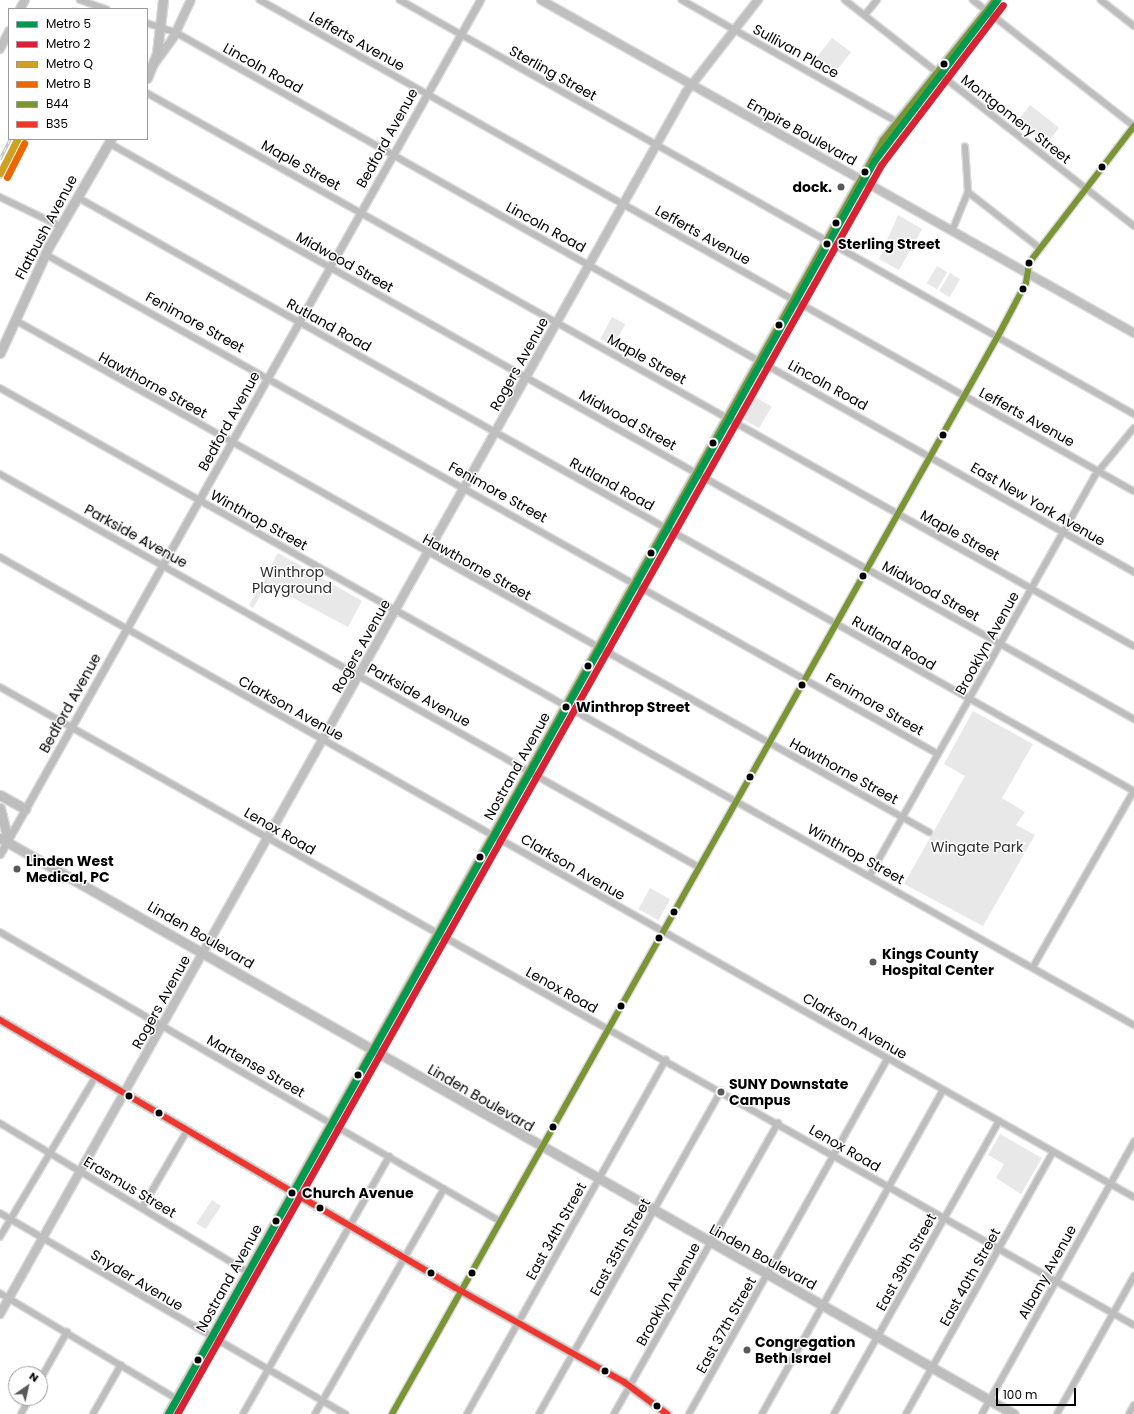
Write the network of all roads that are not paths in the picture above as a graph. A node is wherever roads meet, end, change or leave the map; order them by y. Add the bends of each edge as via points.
1 (80, 0) edge
2 (163, 0) edge
3 (191, 0) edge
4 (260, 0) edge
5 (400, 0) edge
6 (480, 0) edge
7 (541, 0) edge
8 (682, 0) edge
9 (758, 0) edge
10 (845, 0) edge
11 (876, 0) edge
12 (973, 0) edge
13 (995, 0) edge
14 (1101, 0) edge
15 (103, 8) edge
16 (987, 11) junction
17 (865, 15) junction
18 (148, 23) edge
19 (160, 26) junction
20 (1134, 26) edge
21 (735, 30) junction
22 (175, 32) junction
23 (8, 33) edge
24 (461, 34) junction
25 (0, 49) edge
26 (152, 67) junction
27 (938, 73) junction
28 (148, 76) edge
29 (692, 85) junction
30 (148, 94) edge
31 (427, 94) junction
32 (898, 122) junction
33 (1134, 126) edge
34 (110, 141) edge
35 (657, 145) junction
36 (964, 147) dead end
37 (393, 155) junction
38 (861, 180) junction
39 (1085, 188) junction
40 (968, 192) junction
41 (0, 197) edge
42 (77, 197) junction
43 (624, 204) junction
44 (361, 212) junction
45 (60, 226) junction
46 (1134, 226) edge
47 (952, 231) junction
48 (828, 240) junction
49 (1040, 248) junction
50 (45, 254) junction
51 (590, 265) junction
52 (330, 267) junction
53 (1027, 273) junction
54 (794, 300) junction
55 (15, 320) junction
56 (299, 322) junction
57 (557, 322) junction
58 (1134, 333) edge
59 (998, 336) junction
60 (0, 353) edge
61 (760, 361) junction
62 (268, 377) junction
63 (527, 377) junction
64 (0, 388) edge
65 (964, 396) junction
66 (1134, 414) edge
67 (728, 418) junction
68 (1134, 428) edge
69 (496, 432) junction
70 (231, 443) junction
71 (930, 457) junction
72 (1099, 472) junction
73 (697, 473) junction
74 (0, 474) edge
75 (465, 487) junction
76 (1134, 491) edge
77 (199, 500) junction
78 (898, 514) junction
79 (666, 528) junction
80 (1063, 532) junction
81 (428, 553) junction
82 (0, 557) edge
83 (163, 565) junction
84 (867, 569) junction
85 (1134, 572) edge
86 (635, 583) junction
87 (1031, 588) junction
88 (395, 611) junction
89 (836, 624) junction
90 (127, 628) junction
91 (1000, 644) junction
92 (1134, 646) edge
93 (598, 649) junction
94 (359, 675) junction
95 (806, 678) junction
96 (0, 687) edge
97 (969, 699) junction
98 (566, 706) junction
99 (1134, 719) edge
100 (72, 727) junction
101 (323, 740) junction
102 (769, 744) junction
103 (938, 754) junction
104 (529, 771) junction
105 (1134, 791) edge
106 (0, 795) edge
107 (736, 802) junction
108 (0, 808) edge
109 (25, 810) junction
110 (903, 817) junction
111 (929, 832) dead end
112 (493, 836) junction
113 (268, 838) junction
114 (4, 839) edge
115 (0, 854) edge
116 (699, 867) junction
117 (870, 876) junction
118 (0, 932) edge
119 (664, 933) junction
120 (438, 934) junction
121 (203, 953) junction
122 (1033, 968) junction
123 (0, 1020) edge
124 (1134, 1025) edge
125 (162, 1026) junction
126 (609, 1029) junction
127 (372, 1051) junction
128 (888, 1058) junction
129 (666, 1060) junction
130 (96, 1076) junction
131 (943, 1090) junction
132 (721, 1091) junction
133 (124, 1094) junction
134 (999, 1121) junction
135 (0, 1123) edge
136 (778, 1123) junction
137 (331, 1124) junction
138 (187, 1131) junction
139 (1134, 1142) edge
140 (541, 1148) junction
141 (1054, 1152) junction
142 (50, 1153) junction
143 (834, 1156) junction
144 (389, 1157) junction
145 (80, 1171) junction
146 (598, 1180) junction
147 (1110, 1184) junction
148 (890, 1187) junction
149 (444, 1189) junction
150 (292, 1192) junction
151 (1134, 1197) edge
152 (142, 1208) junction
153 (653, 1211) junction
154 (0, 1213) edge
155 (944, 1218) junction
156 (10, 1219) junction
157 (500, 1221) junction
158 (350, 1226) junction
159 (0, 1237) edge
160 (43, 1238) junction
161 (710, 1243) junction
162 (999, 1249) junction
163 (404, 1258) junction
164 (248, 1272) junction
165 (768, 1276) junction
166 (1134, 1276) edge
167 (1056, 1281) junction
168 (461, 1291) junction
169 (0, 1293) edge
170 (9, 1298) junction
171 (822, 1306) junction
172 (0, 1314) edge
173 (1113, 1314) junction
174 (518, 1323) junction
175 (1134, 1325) edge
176 (67, 1332) junction
177 (877, 1337) junction
178 (211, 1338) junction
179 (573, 1354) junction
180 (121, 1365) junction
181 (48, 1366) edge
182 (932, 1368) junction
183 (268, 1370) junction
184 (630, 1387) junction
185 (177, 1398) junction
186 (989, 1400) junction
187 (323, 1401) junction
188 (1134, 1405) edge
189 (93, 1414) edge
190 (168, 1414) edge
191 (243, 1414) edge
192 (315, 1414) edge
193 (346, 1414) edge
194 (392, 1414) edge
195 (467, 1414) edge
196 (539, 1414) edge
197 (614, 1414) edge
198 (667, 1414) edge
199 (690, 1414) edge
200 (762, 1414) edge
201 (834, 1414) edge
202 (906, 1414) edge
203 (982, 1414) edge
204 (1014, 1414) edge
205 (1057, 1414) edge
206 (1129, 1414) edge

1 - 15 street
2 - 19 main road
3 - 22 main road
4 - 31 street, Lefferts Avenue
5 - 24 street, Sterling Street
6 - 24 street, Bedford Avenue
7 - 29 main road, Empire Boulevard
8 - 21 street, Sullivan Place
9 - 21 main road, Rogers Avenue
10 - 17 street, Montgomery Street
11 - 17 street
12 - 16 street
13 - 16 main road, Nostrand Avenue
14 - 20 street
16 - 27 main road, Nostrand Avenue
16 - 33 street
17 - 27 street, Montgomery Street
18 - 19 street, Lincoln Road
19 - 22 street, Lincoln Road
19 - 26 main road
21 - 29 main road, Rogers Avenue
21 - 32 street, Sullivan Place
22 - 26 main road
22 - 37 street, Lincoln Road
23 - 25 main road
24 - 31 street, Bedford Avenue
24 - 35 street, Sterling Street
26 - 28 main road
27 - 32 main road, Nostrand Avenue
27 - 39 street, Montgomery Street
29 - 35 main road, Rogers Avenue
29 - 38 main road, Empire Boulevard
30 - 44 street, Maple Street
31 - 37 street, Bedford Avenue
31 - 43 street, Lefferts Avenue
32 - 38 main road, Nostrand Avenue via 883,140
33 - 39 street
34 - 42 main road, Flatbush Avenue
34 - 52 street, Midwood Street
35 - 43 main road, Rogers Avenue
35 - 48 street, Sterling Street
36 - 40 street
37 - 44 street, Bedford Avenue
37 - 51 street, Lincoln Road
38 - 47 main road, Empire Boulevard
38 - 48 main road, Nostrand Avenue
39 - 46 street, Montgomery Street
39 - 49 street
40 - 47 street
40 - 49 street
41 - 45 street
42 - 45 main road, Flatbush Avenue
42 - 56 street, Rutland Road
43 - 51 main road, Rogers Avenue
43 - 54 street, Lefferts Avenue
44 - 52 street, Bedford Avenue
44 - 57 street, Maple Street
45 - 50 main road, Flatbush Avenue
47 - 53 main road, Empire Boulevard
48 - 54 main road, Nostrand Avenue
48 - 59 street, Sterling Street
49 - 53 street
50 - 55 main road, Flatbush Avenue
50 - 62 street, Fenimore Street
51 - 57 main road, Rogers Avenue
51 - 61 street, Lincoln Road
52 - 56 street, Bedford Avenue
52 - 63 street, Midwood Street
53 - 58 main road, Empire Boulevard
53 - 59 street via 1026,283
54 - 61 main road, Nostrand Avenue
54 - 65 street, Lefferts Avenue
55 - 60 main road, Flatbush Avenue
55 - 70 street, Hawthorne Street
56 - 62 street, Bedford Avenue
56 - 69 street, Rutland Road
57 - 63 main road, Rogers Avenue
57 - 67 street, Maple Street
59 - 65 street
59 - 66 street, Sterling Street
61 - 67 main road, Nostrand Avenue
61 - 71 street, Lincoln Road
62 - 70 street, Bedford Avenue
62 - 75 street, Fenimore Street
63 - 69 main road, Rogers Avenue
63 - 73 street, Midwood Street
64 - 77 street, Winthrop Street
65 - 71 street
65 - 72 street, Lefferts Avenue
67 - 73 main road, Nostrand Avenue
67 - 78 street, Maple Street
68 - 72 street, Brooklyn Avenue
69 - 75 main road, Rogers Avenue
69 - 79 street, Rutland Road
70 - 77 street, Bedford Avenue
70 - 81 street, Hawthorne Street
71 - 78 street
71 - 80 street, East New York Avenue
72 - 76 street, Lefferts Avenue
72 - 80 street, Brooklyn Avenue
73 - 79 main road, Nostrand Avenue
73 - 84 street, Midwood Street
74 - 83 street, Parkside Avenue
75 - 81 main road, Rogers Avenue
75 - 86 street, Fenimore Street
77 - 83 street, Bedford Avenue
77 - 88 street, Winthrop Street
78 - 84 street
78 - 87 street, Maple Street
79 - 86 main road, Nostrand Avenue
79 - 89 street, Rutland Road
80 - 85 street, East New York Avenue
80 - 87 street, Brooklyn Avenue
81 - 88 main road, Rogers Avenue
81 - 93 street, Hawthorne Street
82 - 90 street, Clarkson Avenue
83 - 90 street, Bedford Avenue
83 - 94 street, Parkside Avenue
84 - 89 street
84 - 91 street, Midwood Street
86 - 93 main road, Nostrand Avenue
86 - 95 street, Fenimore Street
87 - 91 street, Brooklyn Avenue
87 - 92 street, Maple Street
88 - 94 main road, Rogers Avenue
88 - 98 street, Winthrop Street
89 - 95 street
89 - 97 street, Rutland Road
90 - 100 street, Bedford Avenue
90 - 101 street, Clarkson Avenue
91 - 97 street, Brooklyn Avenue
91 - 99 street, Midwood Street
93 - 98 main road, Nostrand Avenue
93 - 102 street, Hawthorne Street
94 - 101 main road, Rogers Avenue
94 - 104 street, Parkside Avenue
95 - 102 street
95 - 103 street, Fenimore Street
96 - 100 street, Lenox Road
97 - 103 street, Brooklyn Avenue
97 - 105 street, Rutland Road
98 - 104 main road, Nostrand Avenue
98 - 107 street, Winthrop Street
100 - 109 street, Bedford Avenue
100 - 113 street, Lenox Road
101 - 112 street, Clarkson Avenue
101 - 113 main road, Rogers Avenue
102 - 107 street
102 - 110 street, Hawthorne Street
103 - 110 street, Brooklyn Avenue
104 - 112 main road, Nostrand Avenue
104 - 116 street, Parkside Avenue
105 - 122 street
106 - 109 main road
107 - 116 street
107 - 117 street, Winthrop Street
108 - 114 main road
109 - 114 street, Bedford Avenue
110 - 111 street, Hawthorne Street
110 - 117 street, Brooklyn Avenue
112 - 119 street, Clarkson Avenue
112 - 120 main road, Nostrand Avenue
113 - 120 street, Lenox Road
113 - 121 main road, Rogers Avenue
114 - 115 street, Bedford Avenue
114 - 121 main road, Linden Boulevard
116 - 119 street
117 - 122 street, Winthrop Street
118 - 125 street, Martense Street
119 - 126 street
119 - 128 street, Clarkson Avenue
120 - 126 street, Lenox Road
120 - 127 main road, Nostrand Avenue
121 - 125 main road, Rogers Avenue
121 - 127 main road, Linden Boulevard
122 - 124 street, Winthrop Street
123 - 130 main road
125 - 133 main road, Rogers Avenue
125 - 137 street, Martense Street
126 - 129 street, Lenox Road
126 - 140 street
127 - 137 main road, Nostrand Avenue
127 - 140 main road, Linden Boulevard
128 - 131 street, Clarkson Avenue
128 - 143 street, East 37th Street
129 - 132 street, Lenox Road
129 - 146 street, East 34th Street
130 - 133 main road
130 - 142 street
131 - 134 street, Clarkson Avenue
131 - 148 street
132 - 136 street, Lenox Road
132 - 153 street, East 35th Street
133 - 138 main road
133 - 145 main road, Rogers Avenue
134 - 141 street, Clarkson Avenue
134 - 155 street, East 39th Street
135 - 142 street, Erasmus Street
136 - 143 street, Lenox Road
136 - 161 street, Brooklyn Avenue
137 - 144 street, Martense Street
137 - 150 main road, Nostrand Avenue
138 - 150 main road
138 - 152 street
139 - 147 street, Albany Avenue
140 - 146 main road, Linden Boulevard
140 - 157 street
141 - 147 street, Clarkson Avenue
141 - 162 street, East 40th Street
142 - 145 street, Erasmus Street
142 - 156 street
143 - 148 street, Lenox Road
143 - 165 street, East 37th Street
144 - 149 street, Martense Street
144 - 158 street
145 - 152 street, Erasmus Street
145 - 160 main road, Rogers Avenue
146 - 153 main road, Linden Boulevard
146 - 174 street, East 34th Street
147 - 151 street, Clarkson Avenue
147 - 167 street, Albany Avenue
148 - 155 street, Lenox Road
148 - 171 street
149 - 157 street, Martense Street
149 - 163 street
150 - 158 main road
150 - 164 main road, Nostrand Avenue
152 - 164 street, Erasmus Street
153 - 161 main road, Linden Boulevard
153 - 179 street, East 35th Street
154 - 156 street, Snyder Avenue
155 - 162 street, Lenox Road
155 - 177 street, East 39th Street
156 - 159 street
156 - 160 street, Snyder Avenue
157 - 168 street
158 - 163 main road
158 - 183 street
160 - 170 main road, Rogers Avenue
160 - 178 street, Snyder Avenue
161 - 165 main road, Linden Boulevard
161 - 184 street, Brooklyn Avenue
162 - 167 street, Lenox Road
162 - 182 street, East 40th Street
163 - 168 main road
163 - 187 street
164 - 178 main road, Nostrand Avenue
165 - 171 main road, Linden Boulevard
165 - 199 street, East 37th Street
166 - 173 street
167 - 173 street, Lenox Road
167 - 186 street, Albany Avenue
168 - 174 main road
168 - 194 street
169 - 170 street
170 - 172 main road, Rogers Avenue
170 - 176 street
171 - 177 main road, Linden Boulevard
171 - 200 street
173 - 175 street, Lenox Road
173 - 205 street
174 - 179 main road
174 - 195 street, East 34th Street
176 - 180 street
176 - 181 street
177 - 182 main road, Linden Boulevard
177 - 201 street, East 39th Street
178 - 183 street, Snyder Avenue
178 - 185 main road, Nostrand Avenue
179 - 184 main road
179 - 196 street, East 35th Street
180 - 185 street
180 - 189 street
182 - 186 main road, Linden Boulevard
182 - 202 street, East 40th Street
183 - 187 street, Snyder Avenue
183 - 191 street
184 - 197 street, Brooklyn Avenue
184 - 198 main road
185 - 190 main road, Nostrand Avenue
186 - 203 street, Albany Avenue
186 - 204 main road, Linden Boulevard
187 - 192 street
187 - 193 street, Snyder Avenue
188 - 206 street

